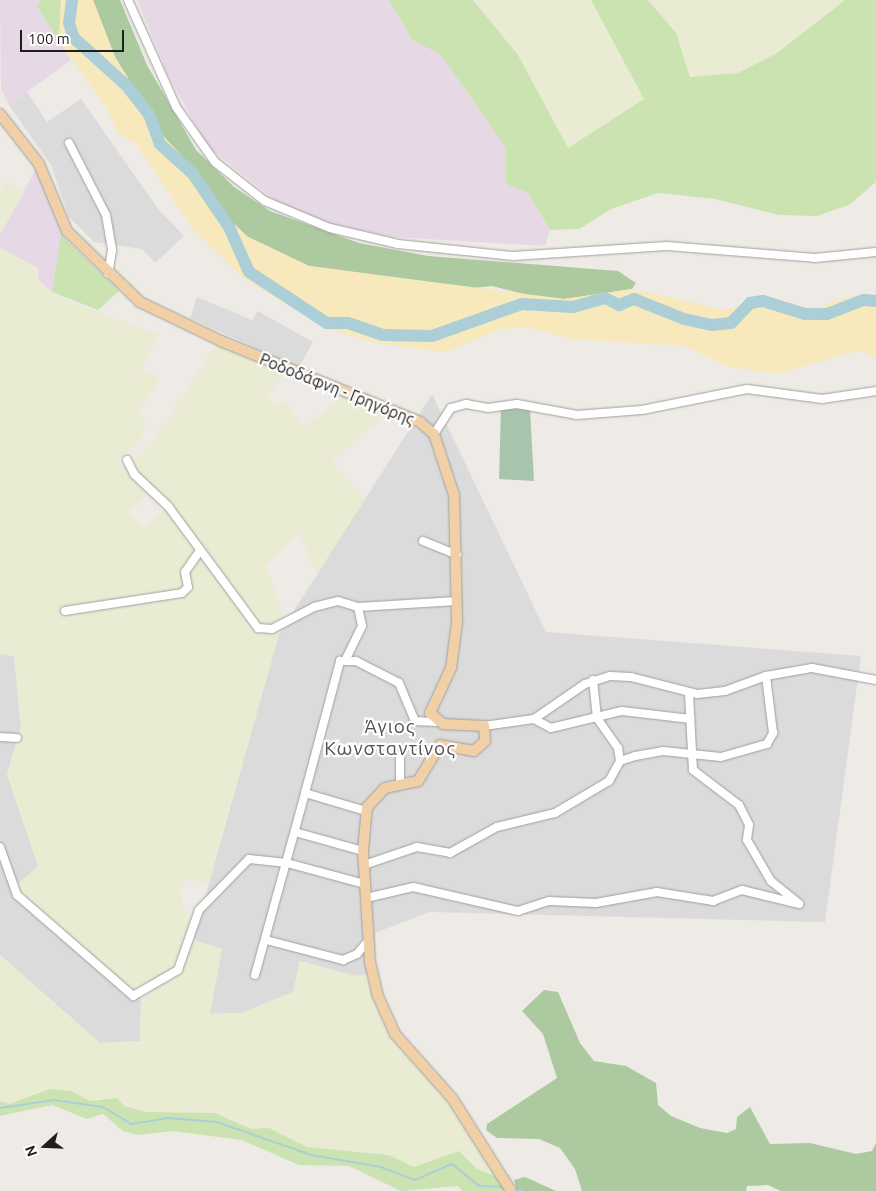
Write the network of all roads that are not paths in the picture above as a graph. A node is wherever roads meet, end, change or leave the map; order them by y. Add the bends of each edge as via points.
1 (128, 0) edge
2 (0, 114) edge
3 (69, 142) dead end
4 (876, 252) edge
5 (108, 274) junction
6 (876, 391) edge
7 (434, 434) junction
8 (127, 460) dead end
9 (423, 541) dead end
10 (199, 552) junction
11 (457, 555) junction
12 (456, 601) junction
13 (358, 607) junction
14 (64, 611) dead end
15 (346, 659) junction
16 (766, 676) junction
17 (593, 680) junction
18 (876, 680) edge
19 (689, 694) junction
20 (597, 718) junction
21 (534, 719) junction
22 (691, 719) junction
23 (436, 722) junction
24 (484, 726) junction
25 (0, 737) edge
26 (17, 738) dead end
27 (691, 754) junction
28 (400, 756) dead end
29 (620, 761) junction
30 (400, 785) junction
31 (305, 793) junction
32 (366, 811) junction
33 (295, 832) junction
34 (0, 847) edge
35 (363, 851) junction
36 (287, 863) junction
37 (364, 865) junction
38 (365, 884) junction
39 (366, 898) junction
40 (266, 940) junction
41 (368, 940) junction
42 (255, 975) dead end
43 (511, 1191) edge

1 - 4 street via 176,107 215,162 265,202 330,228 398,244 513,256 667,246 724,247 815,258
2 - 5 main road, Ροδοδάφνη - Γρηγόρης via 39,164 67,231
3 - 5 street via 106,214 112,250
5 - 7 main road, Ροδοδάφνη - Γρηγόρης via 128,293 163,315 420,422
6 - 7 street via 822,399 748,388 642,410 577,415 517,404 488,408 466,404 451,408
7 - 11 main road via 454,495
8 - 10 street via 134,474 168,506
9 - 11 street
10 - 13 street via 263,631 322,604 347,601
10 - 14 street via 185,572 188,587 182,594
11 - 12 main road
12 - 13 street
12 - 23 main road via 455,652 432,706
13 - 15 street via 362,626
15 - 23 street via 399,683 416,721
15 - 31 street via 338,666
16 - 18 street via 824,668
16 - 19 street via 725,691
16 - 27 street via 770,741 721,757
17 - 19 street via 622,676
17 - 20 street
17 - 21 street
19 - 22 street
20 - 21 street via 551,728
20 - 22 street via 628,711
20 - 29 street via 618,748
21 - 24 street
22 - 27 street
23 - 24 main road
24 - 30 main road via 485,741 479,749 468,752 440,745 422,777
25 - 26 street
27 - 29 street via 663,751
27 - 39 street via 696,776 733,797 744,812 749,825 747,840 770,881 799,904 742,890 713,901 657,892 596,903 549,900 518,911 413,887
28 - 30 street
29 - 37 street via 609,781 555,813 497,827 450,853 417,847
30 - 32 main road via 378,792
31 - 32 street
31 - 33 street
32 - 35 main road
33 - 35 street
33 - 36 street
34 - 36 street via 17,895 133,996 178,970 194,917 245,861 259,858
35 - 37 main road
36 - 38 street
36 - 40 street
37 - 38 main road
38 - 39 main road
39 - 41 main road
40 - 41 street via 343,960 356,954
40 - 42 street
41 - 43 main road via 387,1021 452,1098

